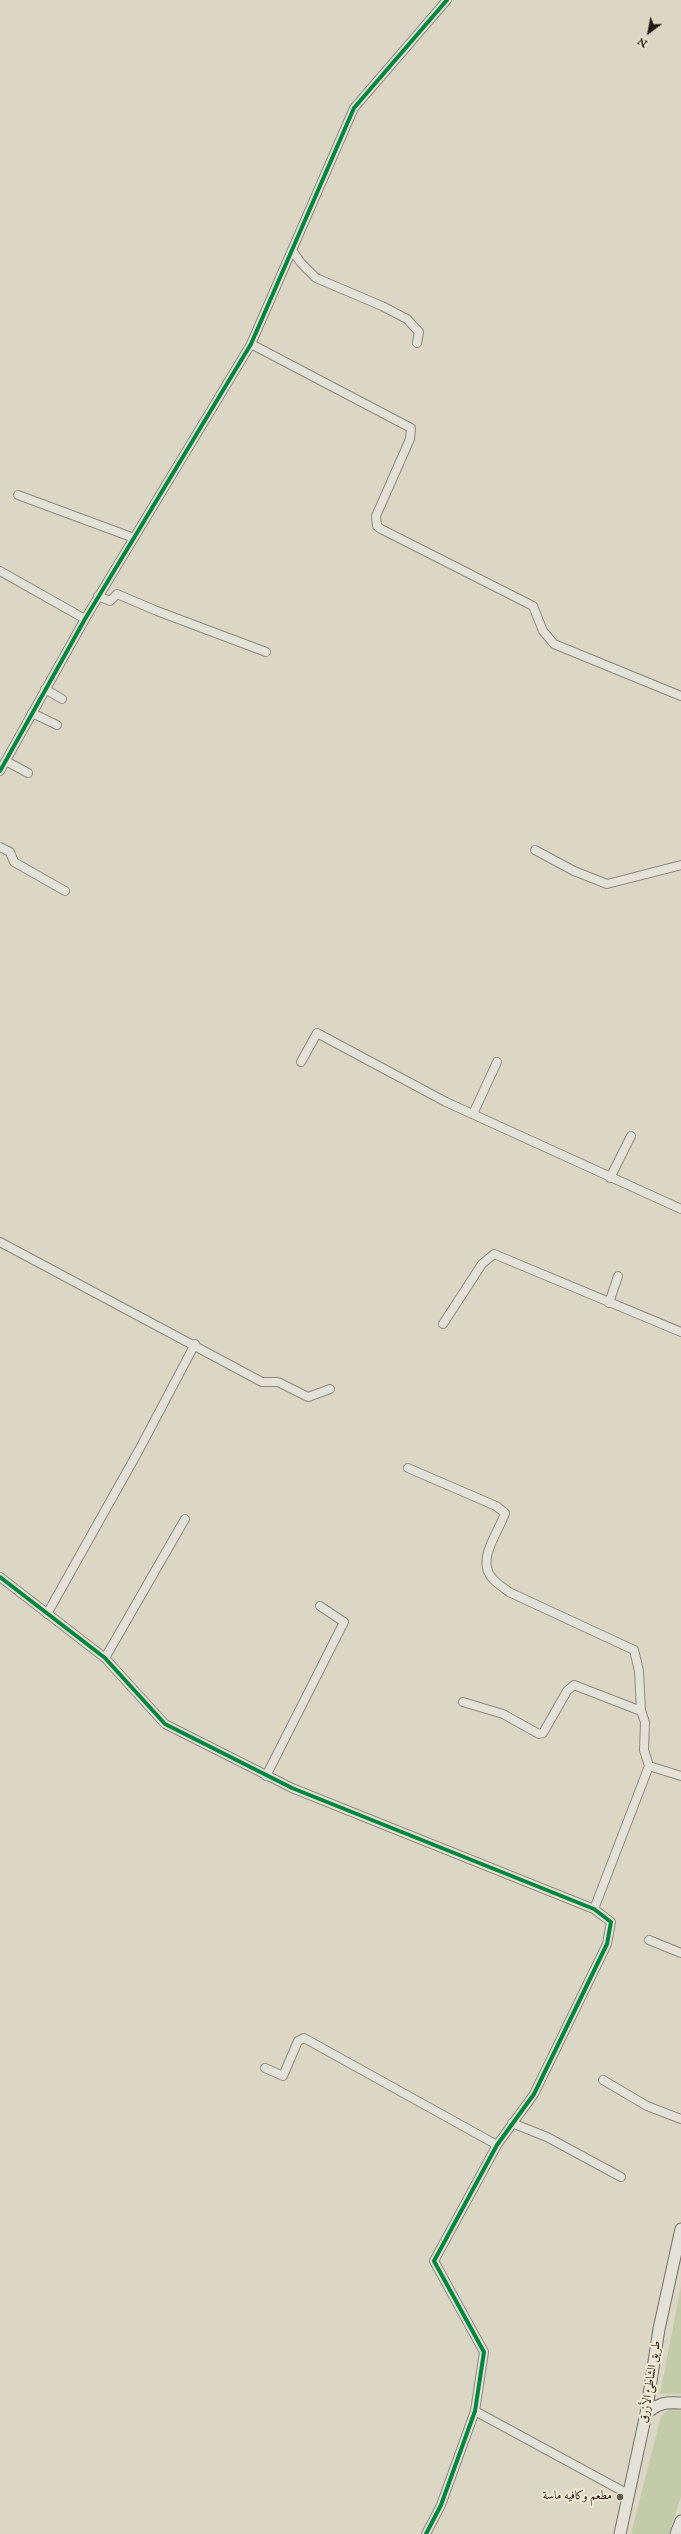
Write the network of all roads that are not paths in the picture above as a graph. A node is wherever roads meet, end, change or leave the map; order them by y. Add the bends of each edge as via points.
1 (447, 0) edge
2 (292, 250) junction
3 (417, 343) dead end
4 (251, 344) junction
5 (18, 495) dead end
6 (134, 538) junction
7 (0, 571) edge
8 (98, 596) junction
9 (85, 619) junction
10 (266, 652) dead end
11 (45, 689) junction
12 (681, 696) edge
13 (62, 699) dead end
14 (32, 713) junction
15 (57, 725) dead end
16 (6, 761) junction
17 (0, 771) edge
18 (28, 773) dead end
19 (0, 847) edge
20 (535, 850) dead end
21 (681, 865) edge
22 (65, 890) dead end
23 (301, 1062) dead end
24 (497, 1062) dead end
25 (473, 1114) junction
26 (631, 1136) dead end
27 (610, 1178) junction
28 (681, 1210) edge
29 (0, 1242) edge
30 (618, 1276) dead end
31 (609, 1303) junction
32 (443, 1324) dead end
33 (681, 1332) edge
34 (195, 1344) junction
35 (330, 1389) dead end
36 (408, 1468) dead end
37 (185, 1519) dead end
38 (0, 1577) edge
39 (320, 1606) dead end
40 (47, 1614) junction
41 (105, 1658) junction
42 (463, 1702) dead end
43 (641, 1711) junction
44 (649, 1766) junction
45 (266, 1776) junction
46 (681, 1776) edge
47 (594, 1909) junction
48 (649, 1940) dead end
49 (681, 1953) edge
50 (265, 2068) dead end
51 (603, 2080) dead end
52 (681, 2119) edge
53 (512, 2123) junction
54 (497, 2145) junction
55 (621, 2177) dead end
56 (681, 2229) edge
57 (681, 2403) edge
58 (475, 2411) junction
59 (646, 2414) junction
60 (628, 2494) junction
61 (681, 2521) edge
62 (426, 2534) edge
63 (620, 2534) edge
64 (676, 2534) edge

1 - 2 street via 354,108
2 - 3 street via 316,278 346,289 407,319 419,332
2 - 4 street
4 - 6 street
4 - 12 street via 411,428 410,439 376,516 377,526 533,606 543,631 554,644
5 - 6 street
6 - 8 street
7 - 9 street
8 - 9 street
8 - 10 street via 110,601 118,594
9 - 11 street
11 - 13 street
11 - 14 street
14 - 15 street
14 - 16 street
16 - 17 street
16 - 18 street
19 - 22 street via 10,852 14,862
20 - 21 street via 574,871 607,884
23 - 25 street via 317,1033
24 - 25 street
25 - 27 street
26 - 27 street
27 - 28 street
29 - 34 street
30 - 31 street
31 - 32 street via 494,1254 482,1264
31 - 33 street
34 - 35 street via 262,1382 278,1382 308,1397
34 - 40 street
36 - 43 street via 496,1506 505,1513 489,1548 486,1564 491,1578 509,1592 634,1650 639,1671
37 - 41 street
38 - 40 street
39 - 45 street via 344,1622
40 - 41 street
41 - 45 street via 165,1724
42 - 43 street via 503,1714 539,1734 543,1733 566,1691 574,1685
43 - 44 street via 645,1722 644,1750
44 - 46 street
44 - 47 street
45 - 47 street
47 - 53 street via 611,1922 607,1944 534,2094
48 - 49 street
50 - 54 street via 283,2076 298,2041 304,2038
51 - 52 street via 647,2106
53 - 54 street
53 - 55 street via 547,2137
54 - 58 street via 434,2261 484,2352
56 - 59 main road, طريق الشاطئ الأزرق via 659,2329
57 - 59 main road via 665,2402 656,2405
58 - 60 street
58 - 62 street via 441,2505
59 - 60 main road, طريق الشاطئ الأزرق
60 - 63 main road, طريق الشاطئ الأزرق
61 - 64 main road

